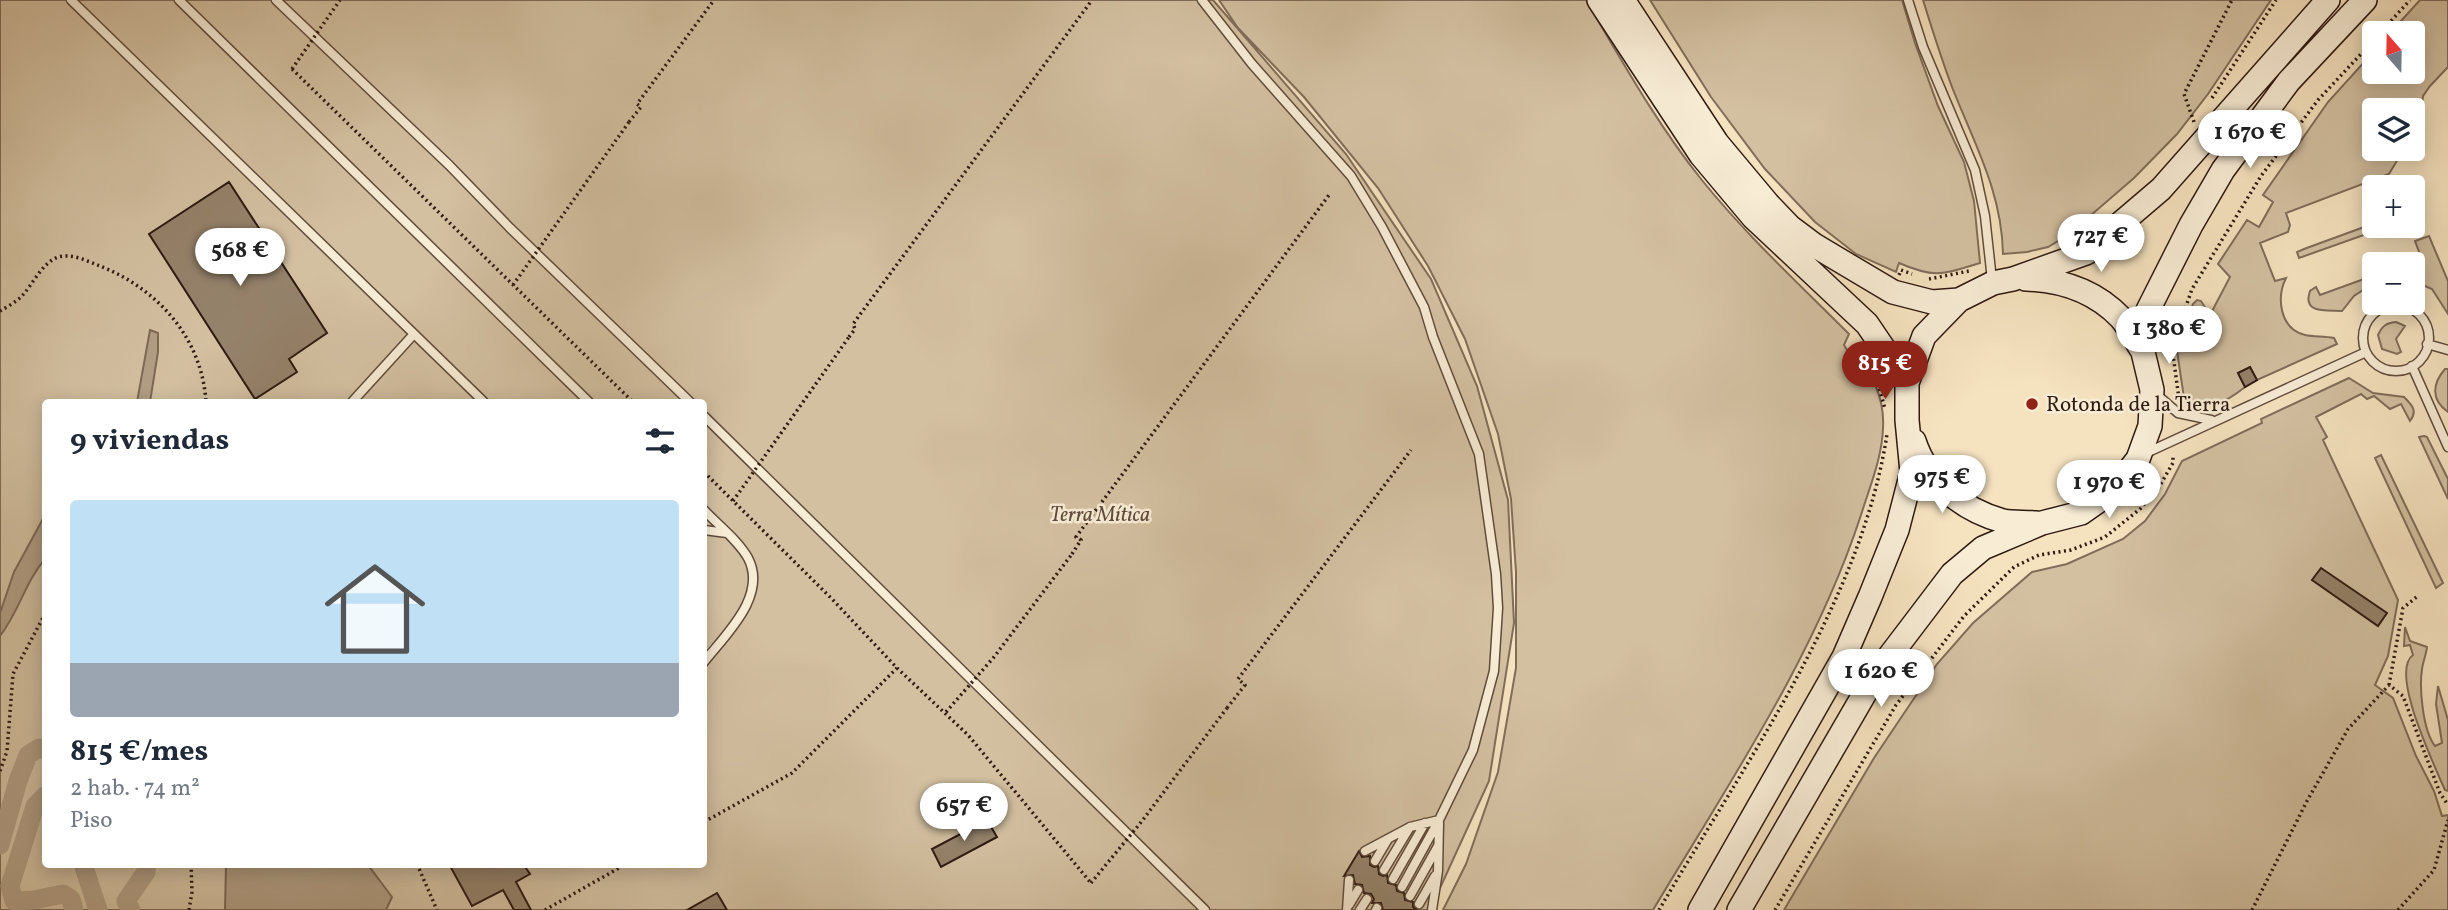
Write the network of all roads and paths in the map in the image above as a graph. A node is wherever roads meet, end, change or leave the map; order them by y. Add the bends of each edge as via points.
1 (71, 0) edge
2 (179, 0) edge
3 (276, 0) edge
4 (340, 0) edge
5 (713, 0) edge
6 (1092, 0) edge
7 (1202, 0) edge
8 (1599, 0) edge
9 (1623, 0) edge
10 (1908, 0) edge
11 (2232, 0) edge
12 (2276, 0) edge
13 (2328, 0) edge
14 (2365, 0) edge
15 (2410, 0) edge
16 (2391, 21) edge
17 (2362, 52) edge
18 (2207, 106) dead end
19 (2201, 115) dead end
20 (1329, 195) dead end
21 (1999, 276) junction
22 (513, 285) junction
23 (1893, 292) junction
24 (1959, 300) junction
25 (0, 311) edge
26 (414, 334) junction
27 (2427, 344) junction
28 (2448, 350) edge
29 (2143, 352) junction
30 (2366, 352) junction
31 (2412, 366) junction
32 (1873, 367) dead end
33 (1907, 383) junction
34 (2152, 390) junction
35 (206, 399) edge
36 (355, 399) edge
37 (481, 399) edge
38 (586, 399) edge
39 (630, 399) edge
40 (687, 399) edge
41 (2178, 413) junction
42 (707, 419) edge
43 (2214, 420) junction
44 (1894, 421) junction
45 (2175, 439) junction
46 (2448, 447) edge
47 (1410, 450) dead end
48 (2138, 459) junction
49 (707, 475) edge
50 (733, 501) junction
51 (707, 513) edge
52 (2042, 523) junction
53 (707, 530) edge
54 (727, 533) junction
55 (2419, 595) dead end
56 (42, 620) edge
57 (707, 658) edge
58 (897, 668) junction
59 (2389, 685) junction
60 (946, 712) junction
61 (0, 771) edge
62 (2448, 805) edge
63 (707, 820) edge
64 (2448, 820) edge
65 (1439, 821) junction
66 (1425, 823) junction
67 (1410, 827) junction
68 (1388, 839) junction
69 (1439, 844) junction
70 (1365, 851) dead end
71 (1375, 861) dead end
72 (191, 868) edge
73 (419, 868) edge
74 (619, 868) edge
75 (1384, 870) dead end
76 (1438, 871) junction
77 (1393, 879) dead end
78 (1349, 880) dead end
79 (1402, 887) dead end
80 (1358, 890) dead end
81 (1410, 896) dead end
82 (1367, 898) dead end
83 (1419, 904) dead end
84 (1347, 909) edge
85 (189, 910) edge
86 (437, 910) edge
87 (545, 910) edge
88 (1205, 910) edge
89 (1360, 910) edge
90 (1433, 910) edge
91 (1659, 910) edge
92 (1700, 910) edge
93 (1739, 910) edge
94 (1775, 910) edge
95 (2252, 910) edge
96 (2398, 910) edge

1 - 26 lane
2 - 38 lane
3 - 40 lane
4 - 22 path, bridge via 292,69
5 - 22 path, bridge
6 - 50 path, bridge via 853,324 849,337
7 - 65 lane via 1351,176 1424,307 1479,454 1496,574 1494,671 1473,750
8 - 33 main road via 1701,155 1753,217 1867,324
9 - 23 main road via 1717,143 1768,204 1814,245
10 - 21 lane via 1975,170
11 - 19 path via 2184,94 2195,124
12 - 18 path
13 - 21 main road via 2161,189 2085,253
14 - 29 main road via 2289,81 2223,170 2142,323
15 - 16 path
17 - 41 path via 2318,100 2261,176 2192,289 2172,347
20 - 60 path, bridge via 1076,537 1080,540 1072,554
21 - 23 path via 1930,279 1901,270
21 - 24 main road
21 - 29 main road via 2053,280 2091,294 2122,318
22 - 39 path
23 - 24 main road via 1932,302
24 - 33 main road via 1924,336
25 - 35 path via 22,296 57,258 68,256 106,269 146,290 176,320 197,360
26 - 36 lane
26 - 37 lane
27 - 28 lane
27 - 30 lane via 2423,319 2396,305 2372,315 2363,330
27 - 31 lane via 2419,362
29 - 34 main road
30 - 31 lane via 2382,368
30 - 43 lane
31 - 46 lane
32 - 44 path
33 - 44 main road
34 - 41 lane
34 - 48 main road via 2150,426
41 - 43 lane
42 - 88 lane
43 - 45 lane
44 - 52 main road via 1940,486 1970,509 2005,521
44 - 91 path via 1862,532 1812,650
44 - 92 main road via 1912,472 1897,530 1844,657
45 - 48 lane
45 - 94 path via 2172,463 2140,509 2105,537 2071,550 2039,555 2014,567 1964,616 1896,705
47 - 60 path, bridge via 1238,679 1245,685 1091,883
48 - 52 main road via 2114,490 2081,513
49 - 50 path
50 - 58 path
51 - 54 lane
52 - 93 main road via 1983,548 1944,583 1876,674
53 - 54 lane
54 - 57 lane via 748,557 752,595
55 - 59 path via 2403,608
56 - 61 path via 13,674 7,751
58 - 60 path
58 - 63 path via 792,773
59 - 62 path via 2403,696
59 - 95 path via 2347,729
64 - 96 path via 2434,870
65 - 66 lane
65 - 69 lane
65 - 79 lane
66 - 67 lane
66 - 77 lane
67 - 68 lane
67 - 75 lane
68 - 70 lane
68 - 71 lane
69 - 76 lane
69 - 81 lane
72 - 85 path
73 - 86 path
74 - 87 path
76 - 83 lane
76 - 90 lane
78 - 84 lane
80 - 84 lane
82 - 89 lane

